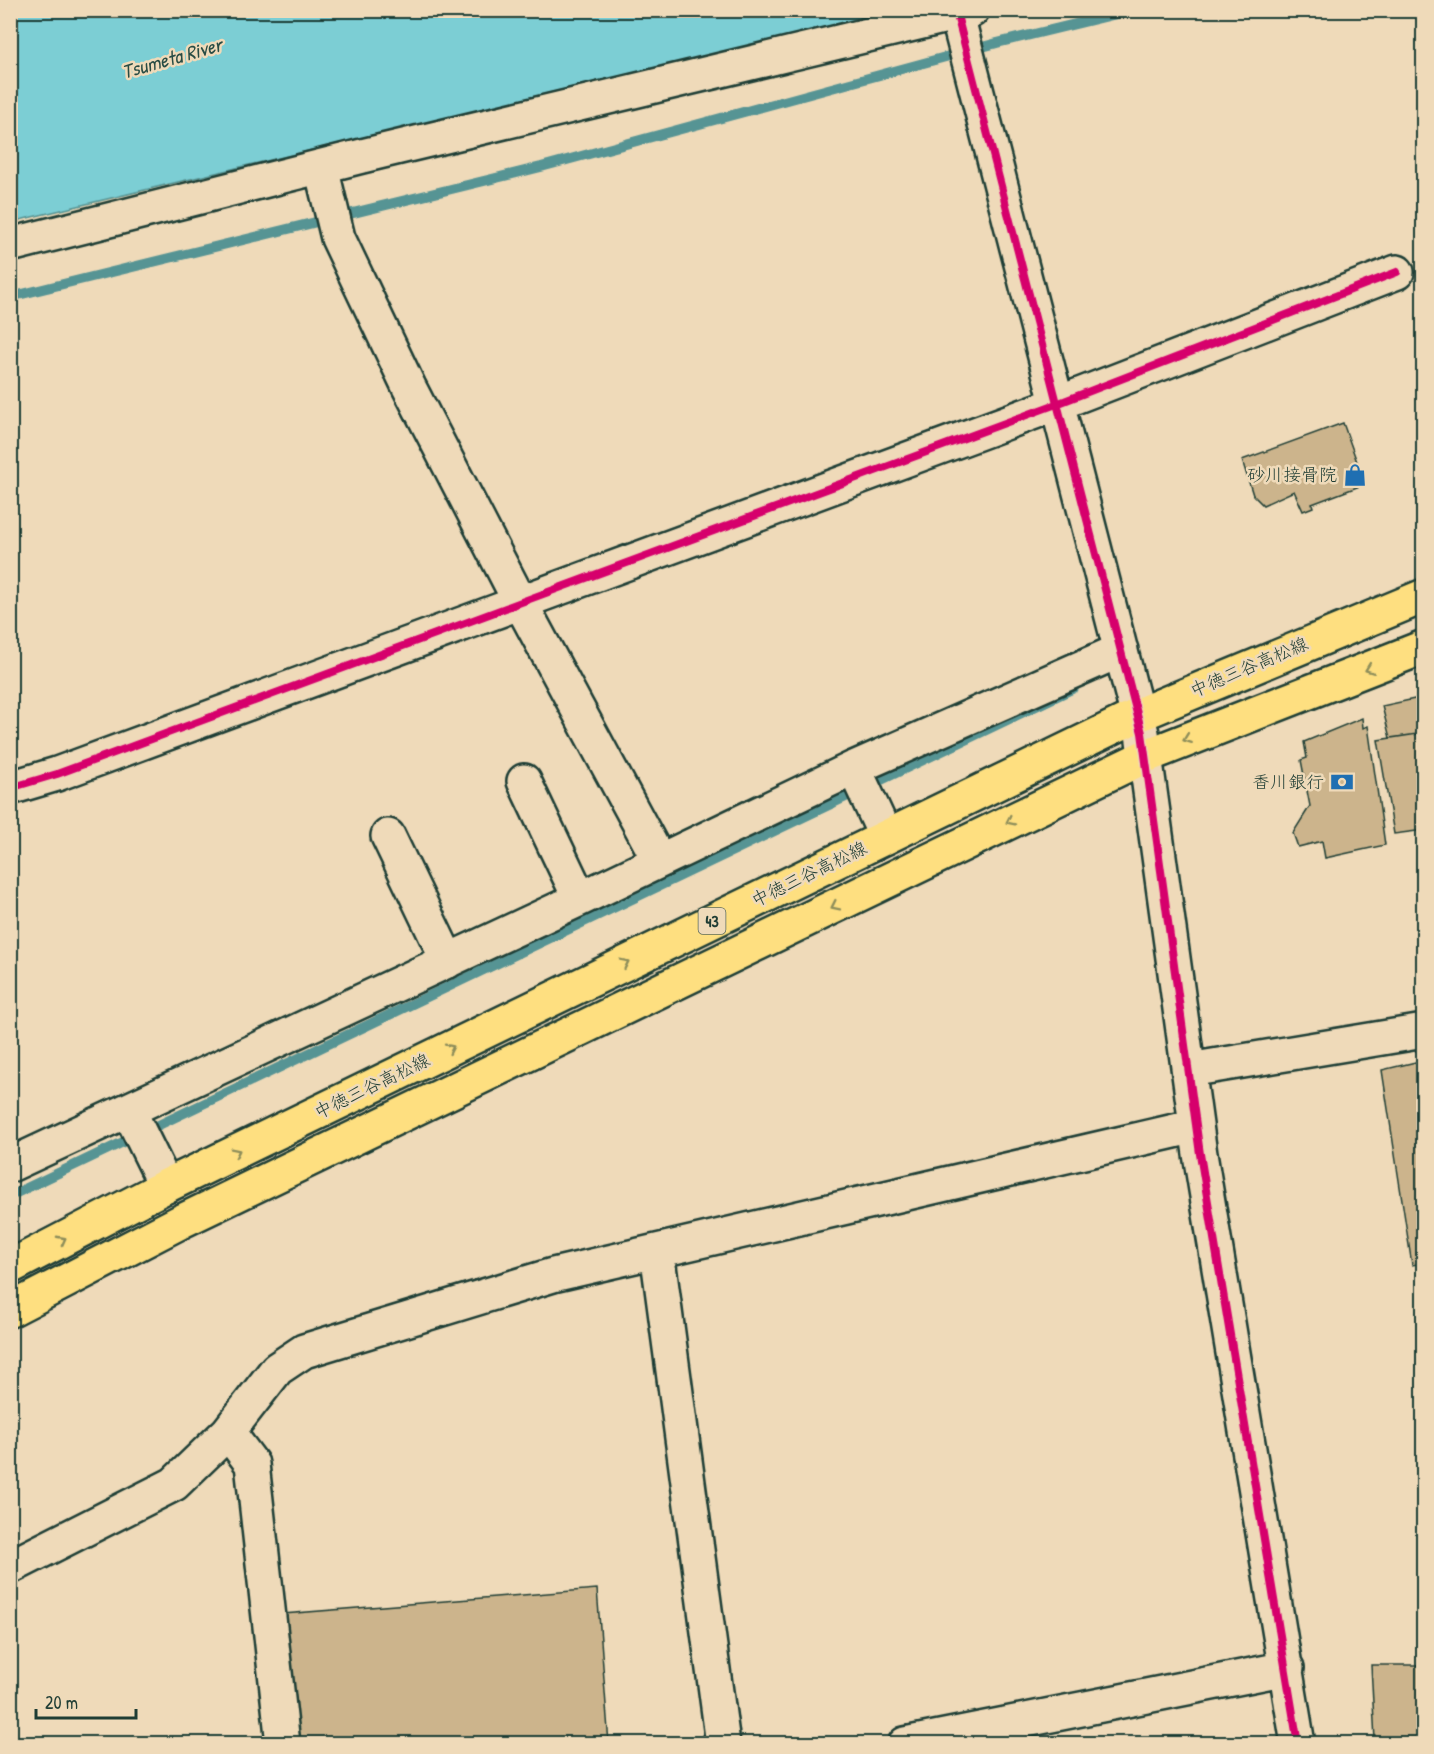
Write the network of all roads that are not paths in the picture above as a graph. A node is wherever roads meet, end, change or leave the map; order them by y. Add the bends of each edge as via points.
1 (965, 13) edge
2 (321, 167) junction
3 (10, 245) edge
4 (1397, 272) dead end
5 (1059, 403) junction
6 (1424, 596) edge
7 (520, 602) junction
8 (1424, 647) edge
9 (1121, 650) junction
10 (1138, 715) junction
11 (1146, 756) junction
12 (854, 768) junction
13 (524, 781) dead end
14 (10, 788) edge
15 (388, 836) dead end
16 (886, 837) junction
17 (659, 860) junction
18 (580, 899) junction
19 (448, 961) junction
20 (1424, 1031) edge
21 (1189, 1070) junction
22 (129, 1111) junction
23 (1196, 1126) junction
24 (10, 1166) edge
25 (166, 1186) junction
26 (657, 1251) junction
27 (10, 1267) edge
28 (10, 1310) edge
29 (228, 1432) junction
30 (10, 1567) edge
31 (1287, 1668) junction
32 (283, 1743) edge
33 (723, 1743) edge
34 (905, 1743) edge
35 (1298, 1743) edge

1 - 2 street
1 - 5 street
2 - 3 street
2 - 7 street via 338,238 409,387
4 - 5 street
5 - 7 street
5 - 9 street
6 - 10 main road, 中徳三谷高松線 / 43
7 - 14 street
7 - 17 street
8 -> 11 main road, 43
9 - 10 street
9 - 12 street
10 - 11 street
10 - 16 main road, 中徳三谷高松線 / 43
11 - 21 street
11 -> 28 main road, 43 via 182,1221
12 - 16 street
12 - 17 street
13 - 18 street
15 - 19 street
25 -> 16 main road, 中徳三谷高松線 / 43
17 - 18 street
18 - 19 street
19 - 22 street
20 - 21 street
21 - 23 street
22 - 24 street
22 - 25 street
23 - 26 street
23 - 31 street
27 -> 25 main road, 中徳三谷高松線 / 43
26 - 29 street via 553,1275 304,1351 277,1369
26 - 33 street
29 - 30 street via 174,1484
29 - 32 street via 252,1464
31 - 34 street
31 - 35 street

